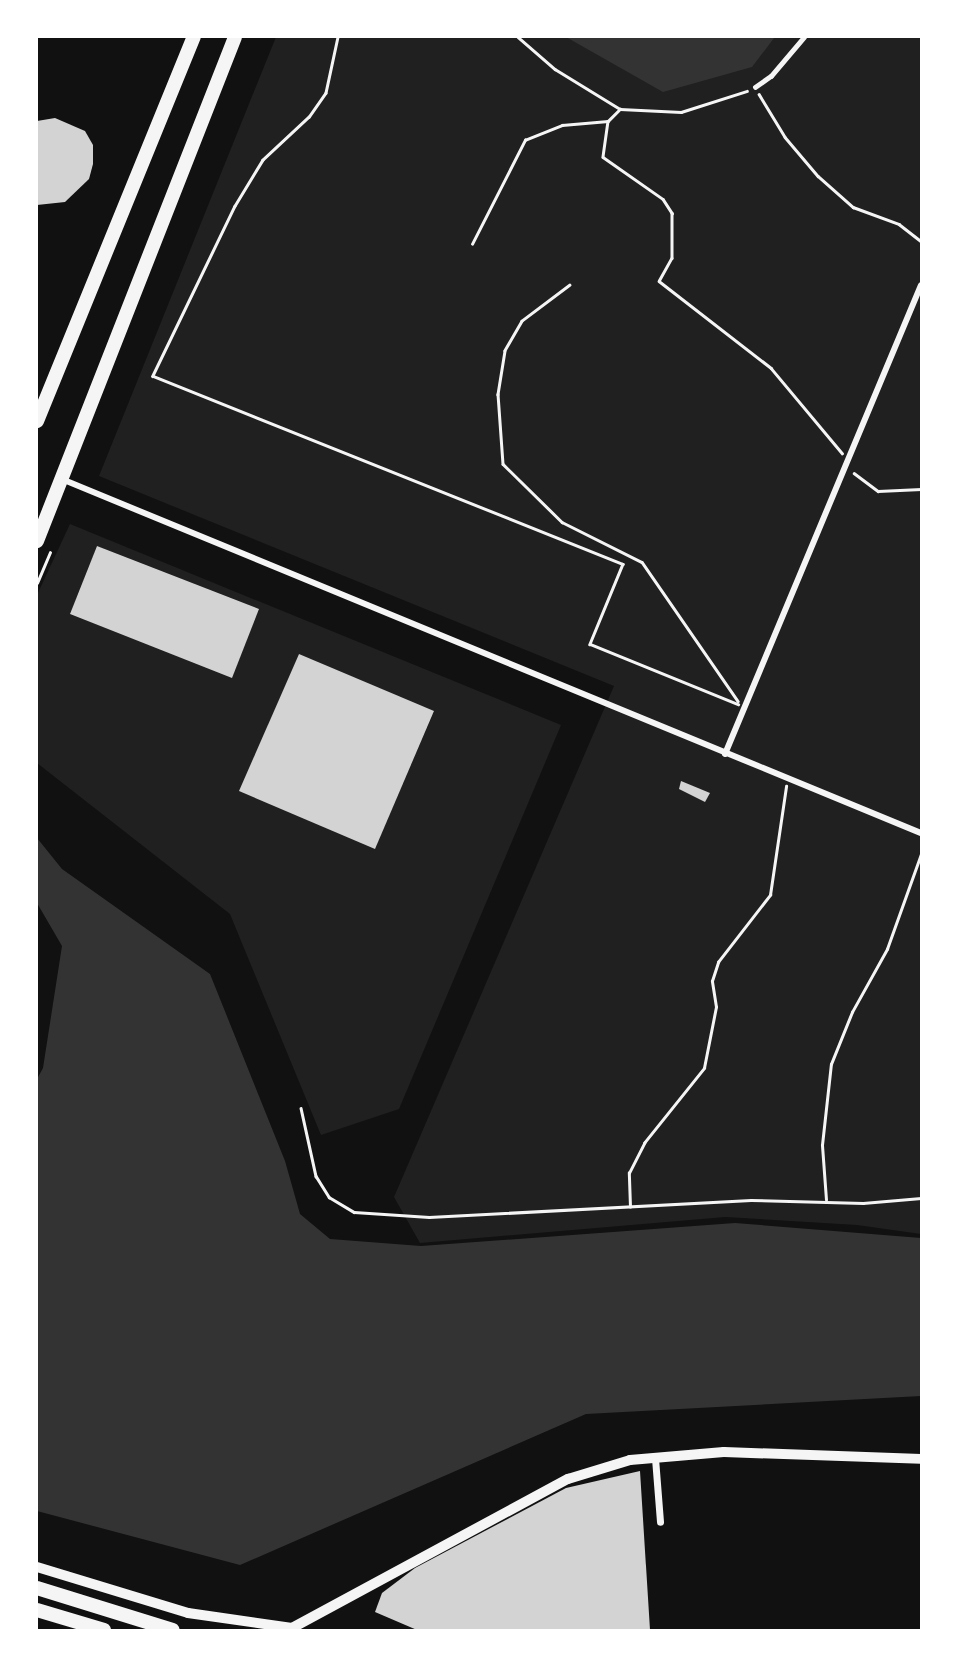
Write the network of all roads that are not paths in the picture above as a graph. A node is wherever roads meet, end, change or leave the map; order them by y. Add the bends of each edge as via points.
1 (194, 37) edge
2 (235, 37) edge
3 (804, 37) edge
4 (755, 88) road end
5 (921, 285) edge
6 (37, 421) edge
7 (64, 480) junction
8 (37, 541) edge
9 (725, 754) junction
10 (921, 833) edge
11 (655, 1458) junction
12 (921, 1459) edge
13 (660, 1522) dead end
14 (37, 1567) edge
15 (37, 1588) edge
16 (37, 1610) edge
17 (292, 1629) edge
18 (104, 1630) edge
19 (173, 1630) edge

1 - 6 highway
2 - 7 highway
3 - 4 lane
5 - 9 street
7 - 8 highway
7 - 9 street
9 - 10 street
11 - 12 street via 724,1452
11 - 13 street
11 - 17 street via 630,1460 568,1479
14 - 17 street via 188,1613
15 - 19 highway
16 - 18 highway

